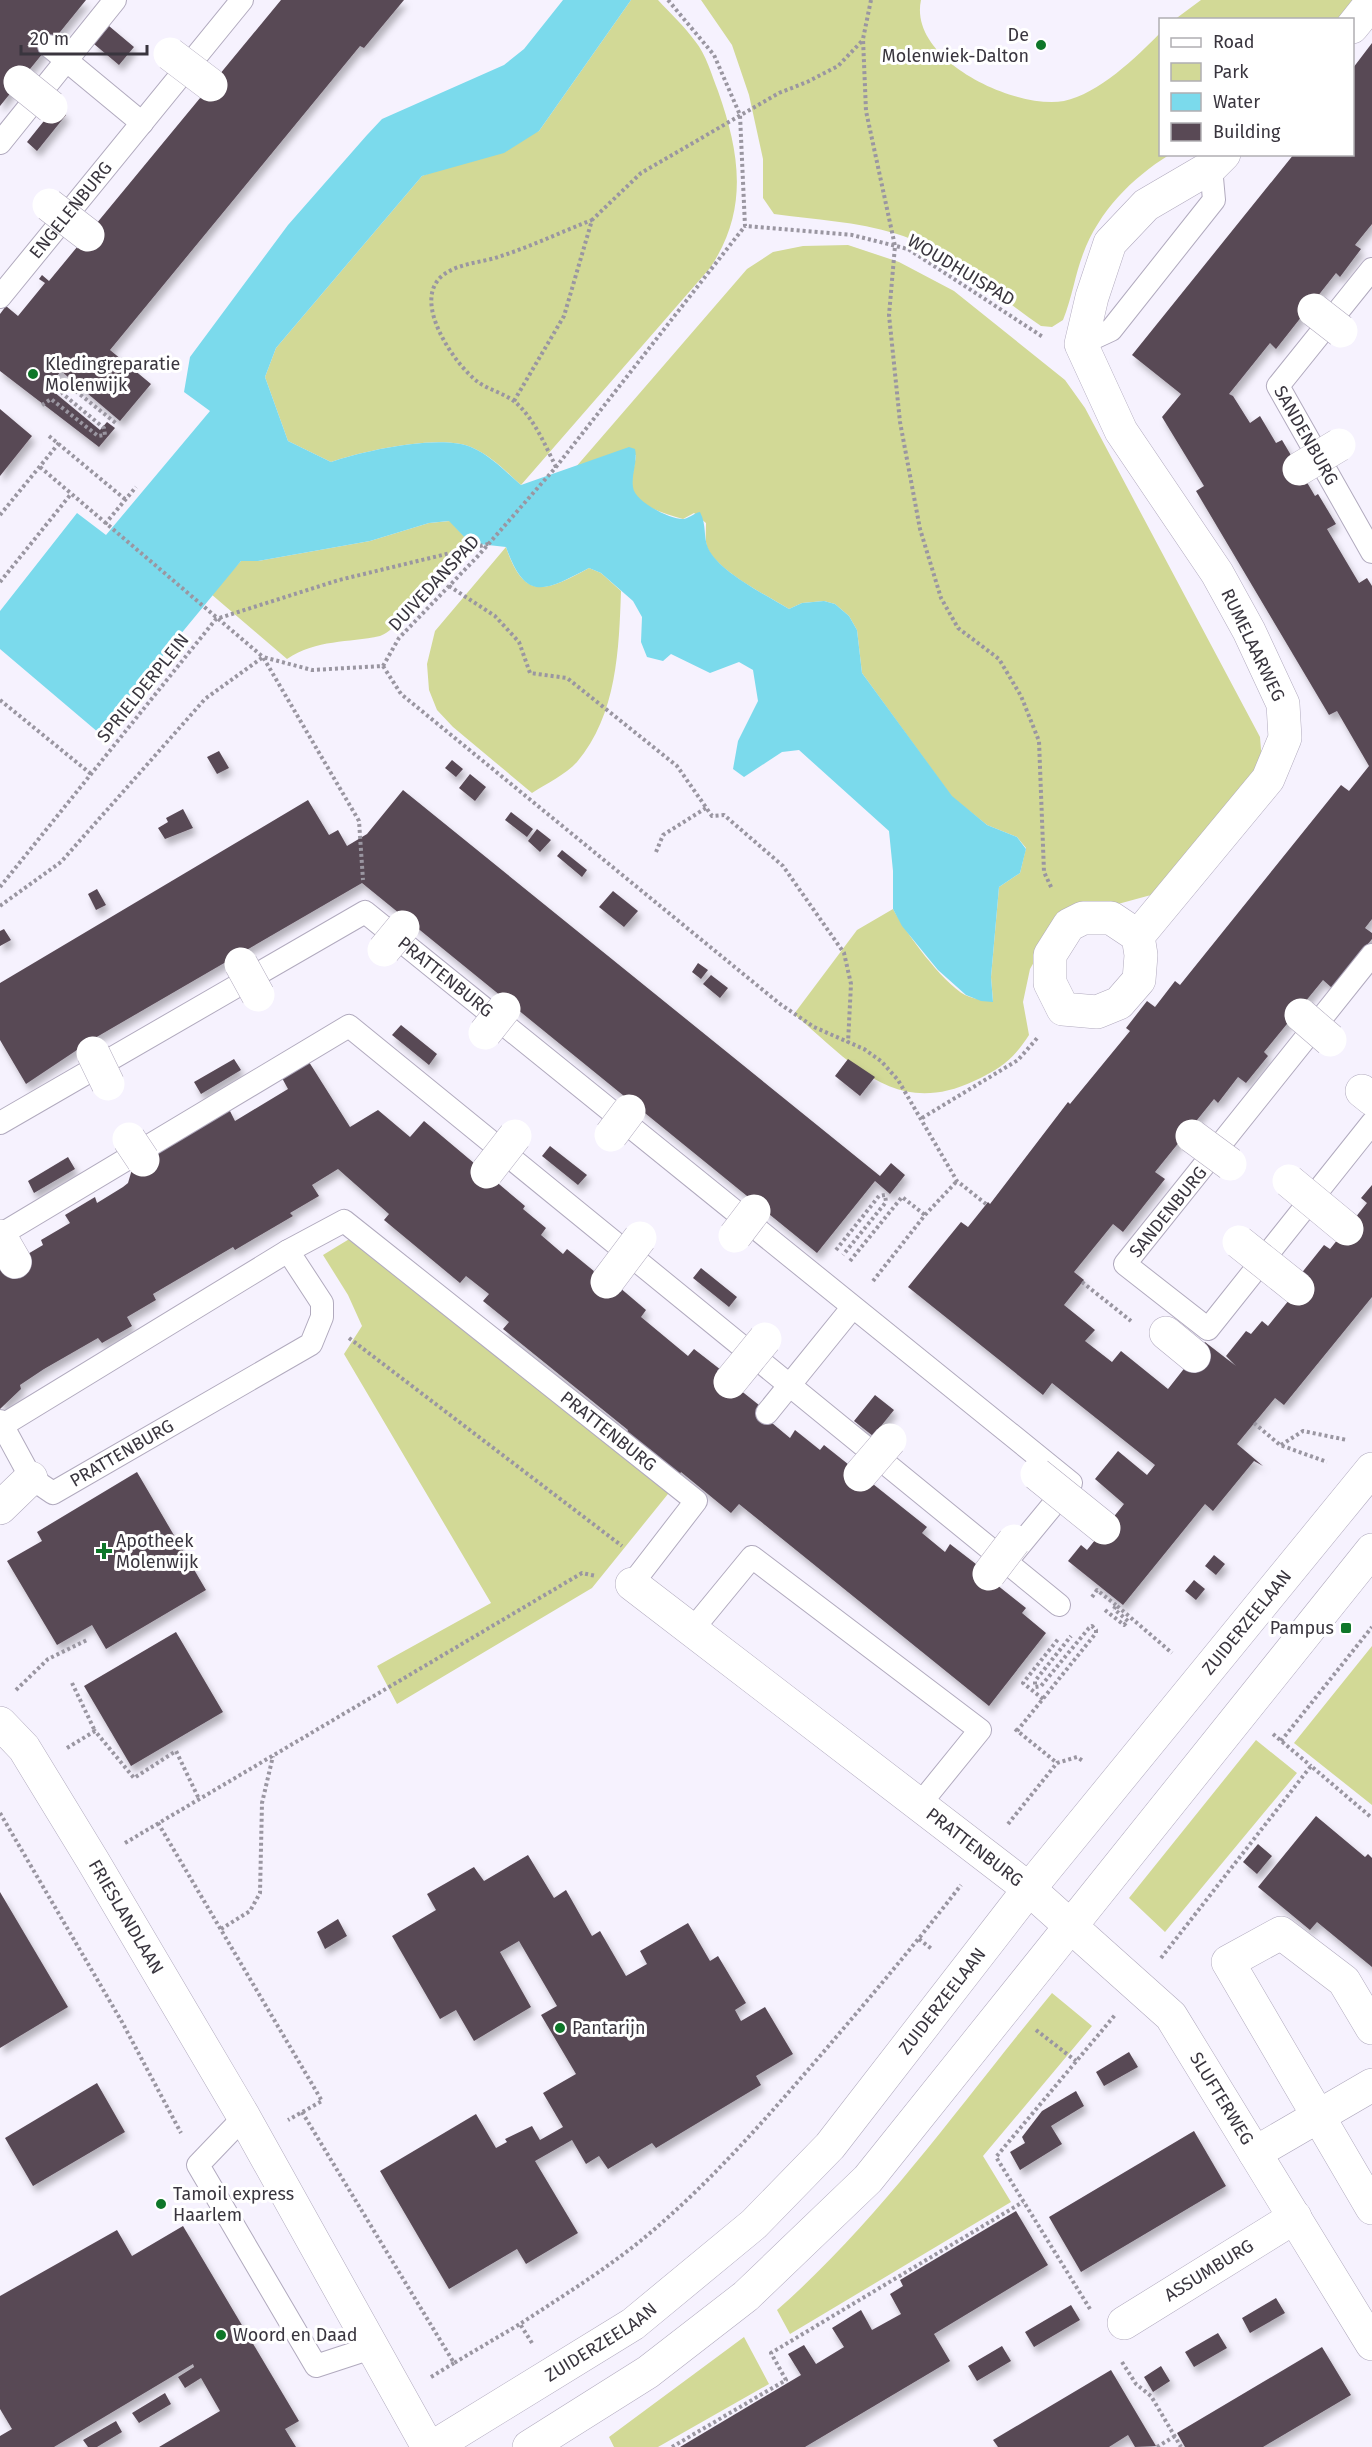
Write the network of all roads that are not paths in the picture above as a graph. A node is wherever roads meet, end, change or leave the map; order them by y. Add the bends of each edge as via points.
1 (115, 0) edge
2 (242, 0) edge
3 (1372, 2) edge
4 (1354, 26) edge
5 (49, 46) dead end
6 (170, 54) dead end
7 (67, 60) junction
8 (20, 82) dead end
9 (211, 85) dead end
10 (51, 107) dead end
11 (142, 123) junction
12 (0, 144) edge
13 (1217, 161) edge
14 (49, 205) dead end
15 (88, 235) dead end
16 (1372, 269) edge
17 (0, 297) edge
18 (1314, 310) dead end
19 (1341, 331) dead end
20 (1081, 344) junction
21 (1339, 445) dead end
22 (1299, 469) dead end
23 (1372, 552) edge
24 (1138, 936) junction
25 (1372, 956) edge
26 (241, 964) dead end
27 (258, 995) dead end
28 (1301, 1016) dead end
29 (1330, 1040) dead end
30 (93, 1053) dead end
31 (108, 1084) dead end
32 (0, 1123) edge
33 (1372, 1123) edge
34 (515, 1136) dead end
35 (1192, 1136) dead end
36 (1230, 1164) dead end
37 (487, 1172) dead end
38 (1289, 1181) dead end
39 (1347, 1229) dead end
40 (640, 1238) dead end
41 (1239, 1242) dead end
42 (5, 1244) edge
43 (288, 1251) junction
44 (607, 1282) dead end
45 (1298, 1289) dead end
46 (852, 1308) junction
47 (1166, 1333) dead end
48 (765, 1339) dead end
49 (1194, 1356) dead end
50 (730, 1382) dead end
51 (791, 1384) junction
52 (767, 1413) dead end
53 (2, 1423) edge
54 (890, 1440) dead end
55 (1362, 1465) edge
56 (1037, 1474) dead end
57 (860, 1475) dead end
58 (31, 1478) junction
59 (0, 1508) edge
60 (1104, 1528) dead end
61 (1372, 1550) edge
62 (1003, 1559) junction
63 (639, 1574) joint
64 (1059, 1605) dead end
65 (692, 1630) junction
66 (4, 1710) edge
67 (920, 1804) junction
68 (1029, 1888) junction
69 (1069, 1926) junction
70 (1372, 2028) edge
71 (1372, 2085) edge
72 (1318, 2116) junction
73 (249, 2128) junction
74 (1255, 2153) junction
75 (1372, 2208) edge
76 (1295, 2217) junction
77 (1121, 2338) road end
78 (1372, 2344) edge
79 (371, 2348) junction
80 (428, 2447) edge
81 (433, 2447) edge
82 (529, 2447) edge

1 - 7 lane
2 - 11 lane, ENGELENBURG
3 - 4 street
5 - 7 lane
6 - 9 street, bridge
7 - 11 lane
7 - 12 lane
8 - 10 street, bridge
11 - 17 lane, ENGELENBURG
13 - 20 lane via 1214,200 1111,330
13 - 20 street via 1146,205 1110,243
14 - 15 street, bridge
16 - 23 lane, SANDENBURG via 1278,386
18 - 19 street, bridge
20 - 24 street, RUMELAARWEG via 1121,431 1217,573 1283,704 1285,738 1268,779
21 - 22 street, bridge
24 - 24 street via 1111,918 1083,918 1069,925 1050,955 1050,983 1063,1009 1097,1012 1119,1003 1139,980 1142,955
25 - 33 lane, SANDENBURG via 1125,1264 1208,1329
26 - 27 street, bridge
28 - 29 street, bridge
30 - 31 street, bridge
32 - 46 lane, PRATTENBURG via 365,912
34 - 37 street, bridge
35 - 36 street, bridge
38 - 39 street, bridge
40 - 44 street, bridge
41 - 45 street, bridge
42 - 51 lane via 350,1026
43 - 53 lane, PRATTENBURG
43 - 58 lane, PRATTENBURG via 322,1303 322,1317 311,1344 53,1493
43 - 63 lane, PRATTENBURG via 344,1221 700,1496
46 - 51 lane
46 - 62 lane, PRATTENBURG via 1071,1483
47 - 49 street
48 - 50 street, bridge
51 - 52 lane
51 - 62 lane
53 - 58 lane, PRATTENBURG
54 - 57 street, bridge
55 - 68 street, ZUIDERZEELAAN
56 - 60 street, bridge
58 - 59 street
61 - 69 street
62 - 64 lane
63 - 65 street, PRATTENBURG
65 - 67 street, PRATTENBURG
65 - 67 lane, PRATTENBURG via 752,1557 980,1730
66 - 73 street, FRIESLANDLAAN
67 - 68 street, PRATTENBURG
68 - 69 street, SLUFTERWEG
68 - 81 street, ZUIDERZEELAAN via 830,2146 754,2224 633,2324
69 - 74 street, SLUFTERWEG via 1171,2016
69 - 82 street via 867,2179 747,2296 648,2372
70 - 72 street via 1344,1981 1281,1934 1228,1962
71 - 72 street
72 - 74 street
72 - 75 street
73 - 79 street, FRIESLANDLAAN
73 - 79 lane via 198,2165 316,2366
74 - 76 street, SLUFTERWEG
76 - 77 street, ASSUMBURG
76 - 78 street, SLUFTERWEG
79 - 80 street, FRIESLANDLAAN

